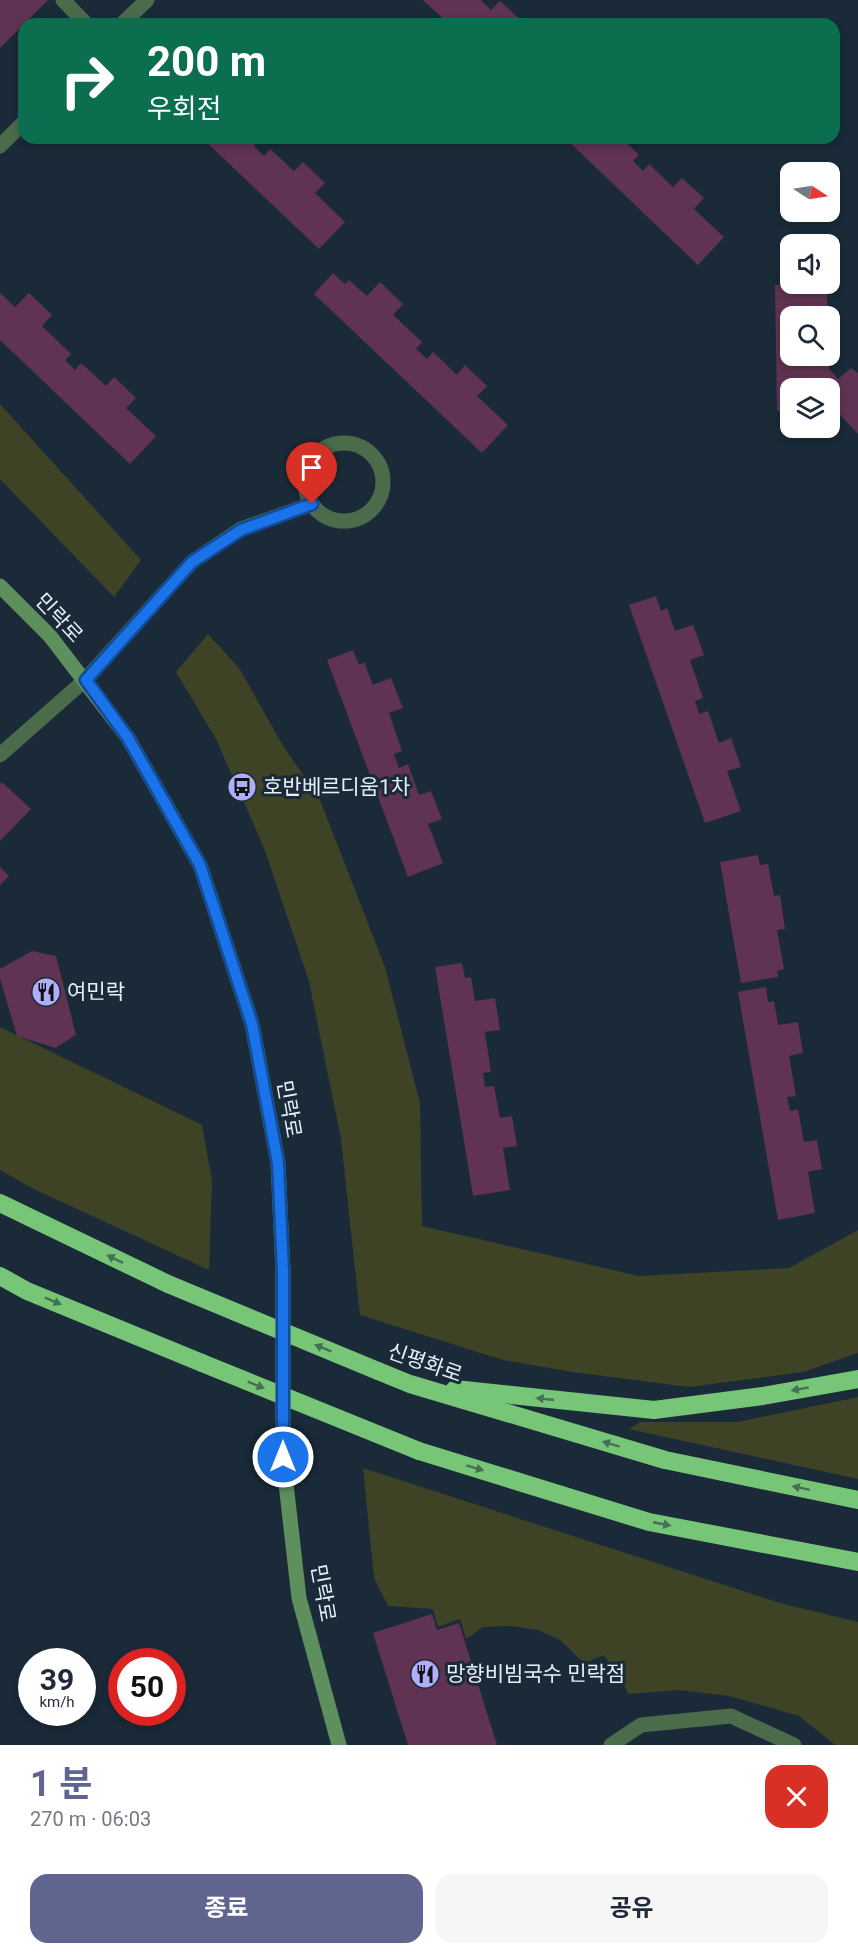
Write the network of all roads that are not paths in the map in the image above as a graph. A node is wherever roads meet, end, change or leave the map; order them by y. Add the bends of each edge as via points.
1 (63, 0) edge
2 (147, 0) edge
3 (80, 18) edge
4 (128, 18) edge
5 (18, 128) edge
6 (0, 146) edge
7 (312, 504) junction
8 (0, 586) edge
9 (86, 680) junction
10 (0, 755) edge
11 (0, 1203) edge
12 (0, 1276) edge
13 (858, 1379) edge
14 (410, 1384) junction
15 (858, 1500) edge
16 (858, 1562) edge
17 (339, 1745) edge
18 (611, 1745) edge
19 (794, 1745) edge

1 - 3 street
2 - 4 street
5 - 6 street
7 - 7 street via 327,517 339,521 364,516 381,496 382,470 376,459 367,449 343,442 319,452 306,474 305,486
7 - 9 street via 241,530 192,562
8 - 9 main road, 민락로 via 50,636
9 - 10 street
9 - 17 main road, 민락로 via 128,738 200,865 252,1024 278,1163 283,1271 283,1457 298,1586
14 -> 11 highway, 신평화로, bridge via 168,1284
12 -> 16 highway, bridge via 27,1291 419,1451 649,1522
13 -> 14 highway via 654,1410
15 -> 14 highway, 신평화로 via 665,1460
18 - 19 street via 641,1725 731,1716

